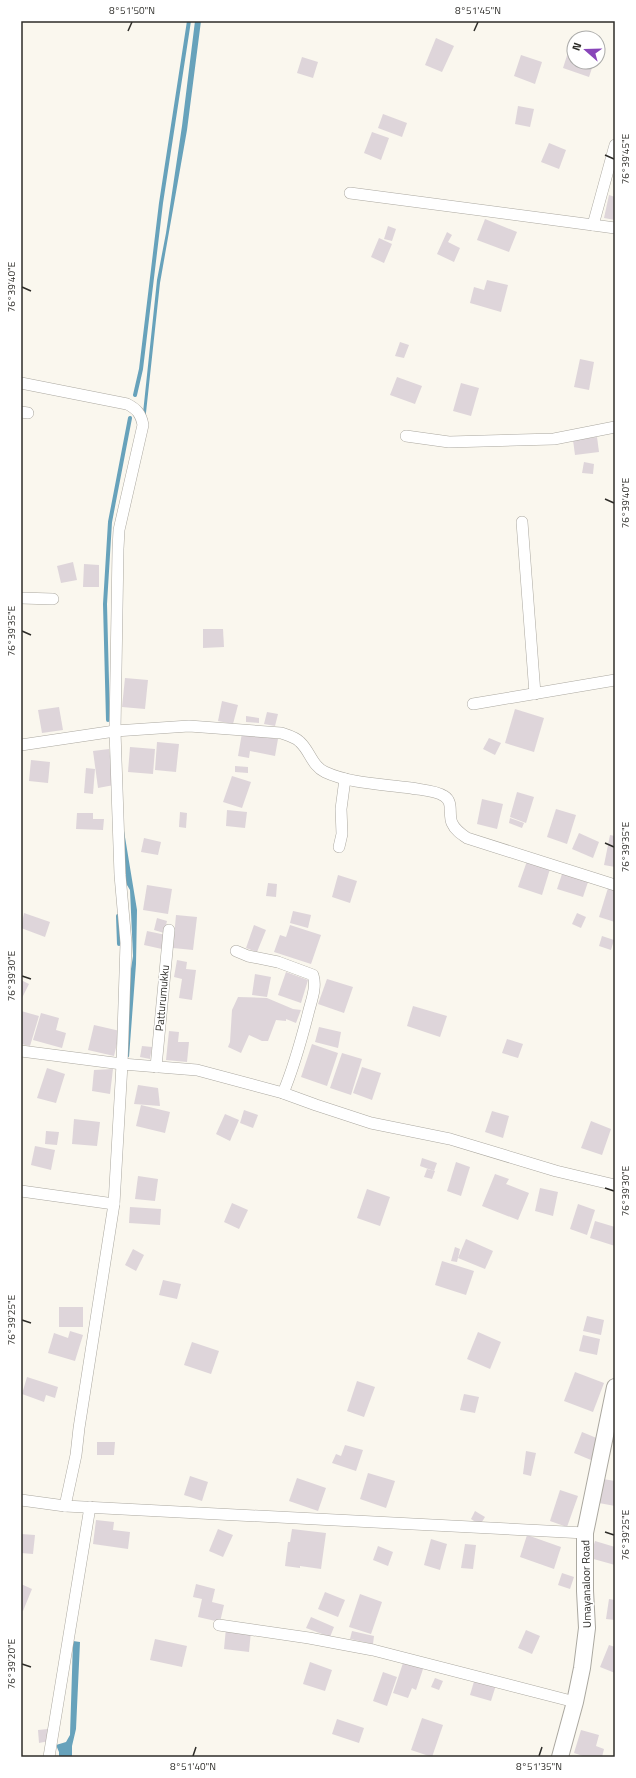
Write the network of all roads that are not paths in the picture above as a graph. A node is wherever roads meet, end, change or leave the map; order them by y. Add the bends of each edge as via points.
1 (615, 145) edge
2 (350, 193) dead end
3 (593, 225) junction
4 (615, 228) edge
5 (21, 383) edge
6 (615, 427) edge
7 (406, 436) dead end
8 (522, 522) dead end
9 (21, 598) edge
10 (53, 599) dead end
11 (615, 680) edge
12 (535, 694) junction
13 (473, 704) dead end
14 (115, 731) junction
15 (21, 745) edge
16 (345, 779) junction
17 (339, 847) dead end
18 (615, 885) edge
19 (169, 930) dead end
20 (236, 951) dead end
21 (21, 1051) edge
22 (122, 1064) junction
23 (156, 1067) junction
24 (283, 1093) junction
25 (615, 1185) edge
26 (21, 1191) edge
27 (114, 1204) junction
28 (615, 1387) edge
29 (21, 1500) edge
30 (65, 1506) junction
31 (90, 1507) junction
32 (585, 1533) junction
33 (220, 1625) dead end
34 (575, 1702) junction
35 (49, 1757) edge
36 (560, 1757) edge

1 - 3 street
2 - 3 street
3 - 4 street
5 - 14 street via 127,404 136,408 141,416 143,425 119,530
6 - 7 street via 554,439 449,442
8 - 12 street
9 - 10 street
11 - 12 street
12 - 13 street
14 - 15 street
14 - 16 street via 189,726 281,733 300,742 314,764
14 - 22 street via 120,875 126,943
16 - 17 street
16 - 18 street via 442,794 451,805 452,822 456,830 467,838
19 - 23 street, Patturumukku
20 - 24 street via 313,975 313,996 300,1046
21 - 22 street
22 - 23 street
22 - 27 street
23 - 24 street via 197,1070
24 - 25 street via 371,1123 450,1139 556,1171
26 - 27 street
27 - 30 street via 76,1455
28 - 32 main road, Umayanaloor Road
29 - 30 street
30 - 31 street
31 - 32 street
31 - 35 street
32 - 34 main road, Umayanaloor Road via 584,1591 587,1628
33 - 34 street via 373,1650
34 - 36 main road, Umayanaloor Road

